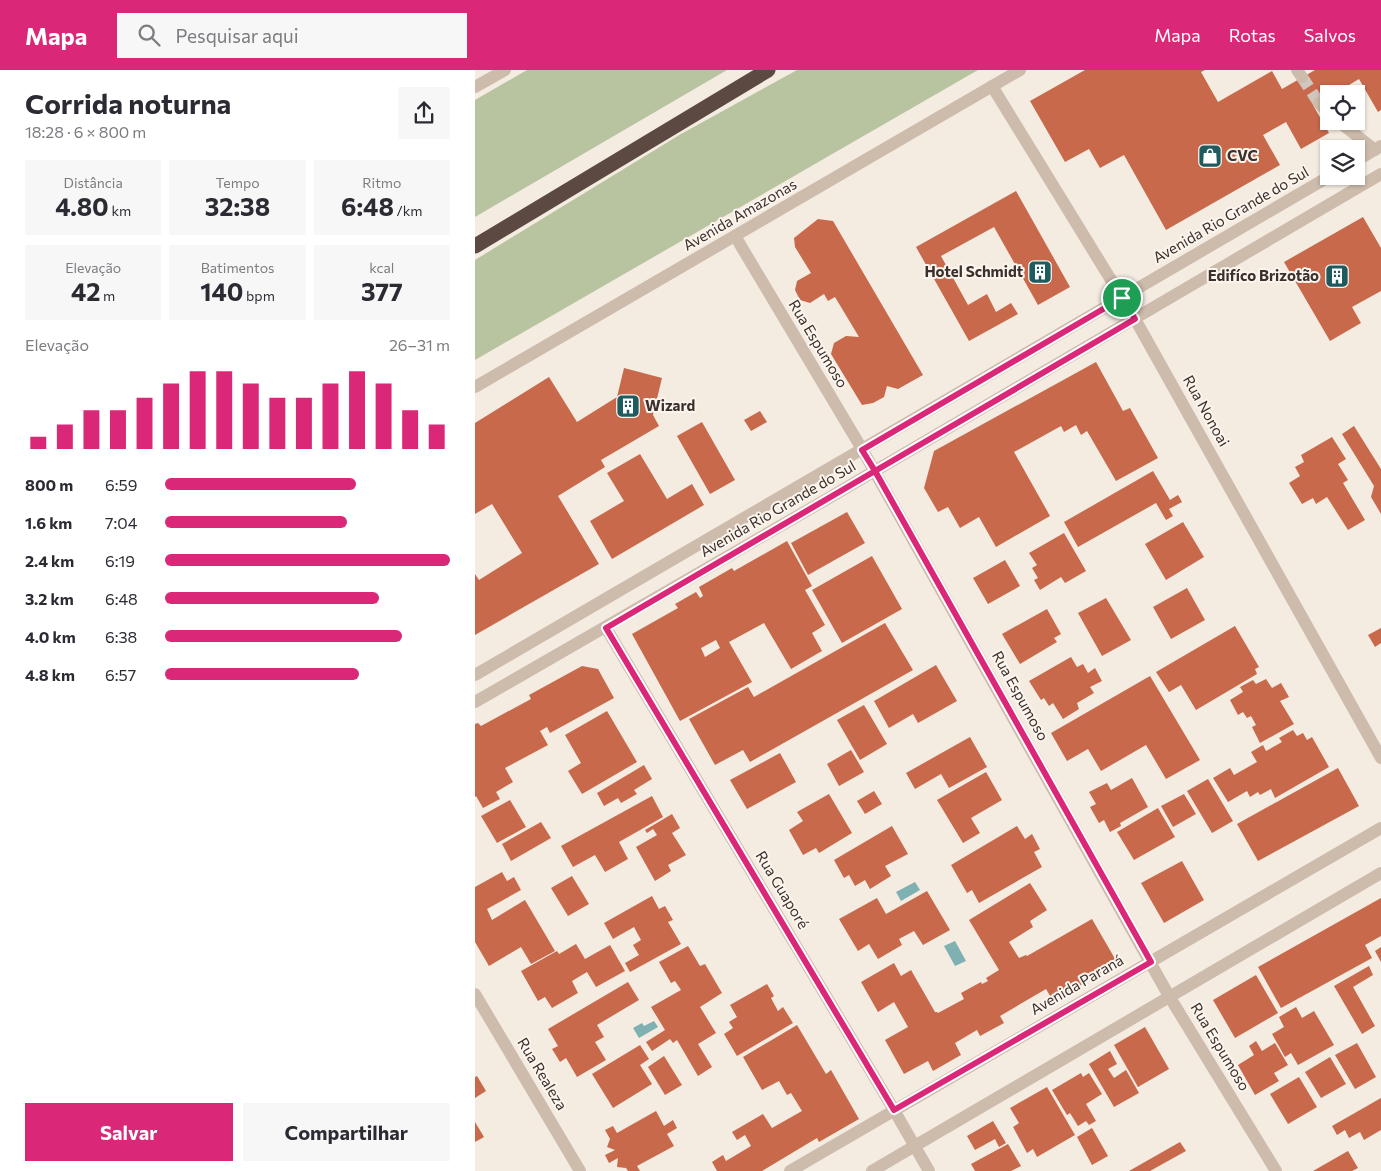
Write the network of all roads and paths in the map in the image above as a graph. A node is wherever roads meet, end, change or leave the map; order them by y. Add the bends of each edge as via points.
1 (505, 70) edge
2 (768, 70) edge
3 (1021, 70) edge
4 (992, 86) junction
5 (475, 87) edge
6 (1351, 130) edge
7 (1378, 148) edge
8 (1365, 156) edge
9 (1381, 174) edge
10 (1320, 182) edge
11 (735, 236) junction
12 (475, 246) edge
13 (1122, 298) junction
14 (1135, 319) junction
15 (475, 387) edge
16 (862, 450) junction
17 (875, 471) junction
18 (606, 628) junction
19 (475, 675) edge
20 (475, 702) edge
21 (1381, 758) edge
22 (1381, 828) edge
23 (1381, 873) edge
24 (1151, 962) junction
25 (475, 994) edge
26 (1169, 996) junction
27 (894, 1110) junction
28 (915, 1146) junction
29 (580, 1171) edge
30 (790, 1171) edge
31 (872, 1171) edge
32 (929, 1171) edge
33 (1276, 1171) edge

1 - 5 street
2 - 12 highway
3 - 4 street, Avenida Amazonas
4 - 11 street, Avenida Amazonas
4 - 13 street, Rua Nonoai
6 - 7 street
7 - 8 street
9 - 14 street, Avenida Rio Grande do Sul
10 - 13 street, Avenida Rio Grande do Sul
11 - 15 street, Avenida Amazonas
11 - 16 street, Rua Espumoso
13 - 14 street, Rua Nonoai
13 - 16 street, Avenida Rio Grande do Sul
14 - 17 street, Avenida Rio Grande do Sul
14 - 21 street, Rua Nonoai
16 - 17 street, Rua Espumoso
16 - 19 street, Avenida Rio Grande do Sul
17 - 18 street, Avenida Rio Grande do Sul
17 - 24 street, Rua Espumoso
18 - 20 street, Avenida Rio Grande do Sul
18 - 27 street, Rua Guaporé
22 - 24 street, Avenida Paraná
23 - 26 street
24 - 26 street, Rua Espumoso
24 - 27 street, Avenida Paraná
25 - 29 street, Rua Realeza
26 - 28 street
26 - 33 street, Rua Espumoso
27 - 28 street, Rua Guaporé
27 - 30 street, Avenida Paraná
28 - 31 street
28 - 32 street, Rua Guaporé

